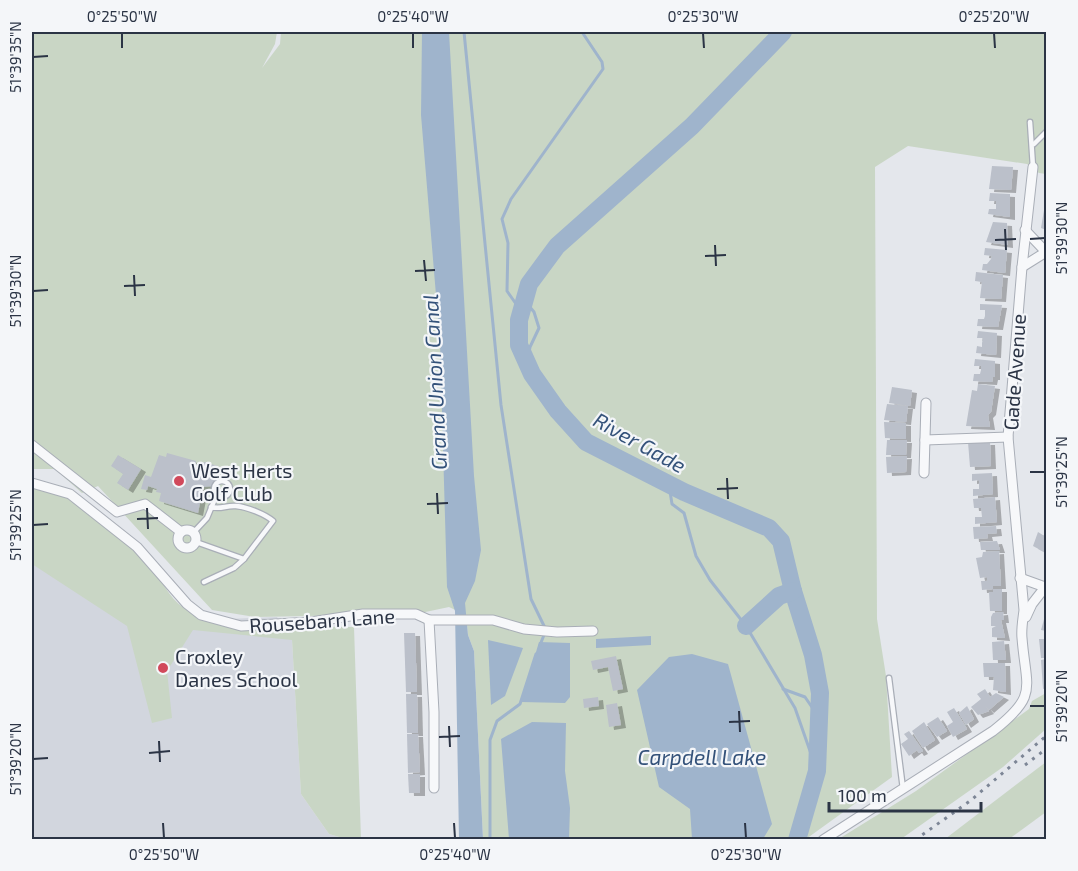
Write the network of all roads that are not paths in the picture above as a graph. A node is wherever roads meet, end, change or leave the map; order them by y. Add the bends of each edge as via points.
1 (1030, 122) dead end
2 (1047, 132) edge
3 (1034, 144) junction
4 (1033, 167) joint
5 (1025, 230) junction
6 (1046, 252) edge
7 (1022, 267) junction
8 (926, 403) dead end
9 (1008, 437) junction
10 (925, 440) junction
11 (32, 445) edge
12 (924, 472) dead end
13 (32, 483) edge
14 (216, 494) dead end
15 (211, 507) junction
16 (181, 532) junction
17 (195, 537) junction
18 (244, 559) junction
19 (1020, 578) junction
20 (204, 582) dead end
21 (1046, 587) edge
22 (429, 620) junction
23 (1023, 622) junction
24 (593, 631) dead end
25 (889, 678) dead end
26 (434, 788) dead end
27 (903, 789) junction
28 (822, 840) edge

1 - 3 lane
2 - 3 lane
3 - 4 lane
4 - 5 street, Gade Avenue
5 - 6 street
5 - 7 street, Gade Avenue
6 - 7 street
7 - 9 street, Gade Avenue
8 - 10 street
9 - 10 street
9 - 19 street, Gade Avenue
10 - 12 street
11 - 16 street via 117,512 145,504
13 - 22 street, Rousebarn Lane via 70,494 137,547 201,615 241,626 363,614 416,615
14 - 15 lane
15 - 17 lane
15 - 18 lane via 236,506 266,515 273,522
16 - 17 street via 186,530
16 - 17 street via 181,546 190,548
17 - 18 lane
18 - 20 lane
19 - 21 street
19 - 23 street, Gade Avenue
21 - 23 street
22 - 24 street, Rousebarn Lane via 493,620 538,631
22 - 26 street
23 - 27 street, Gade Avenue via 1028,690 1016,713
25 - 27 lane
27 - 28 street, Gade Avenue

